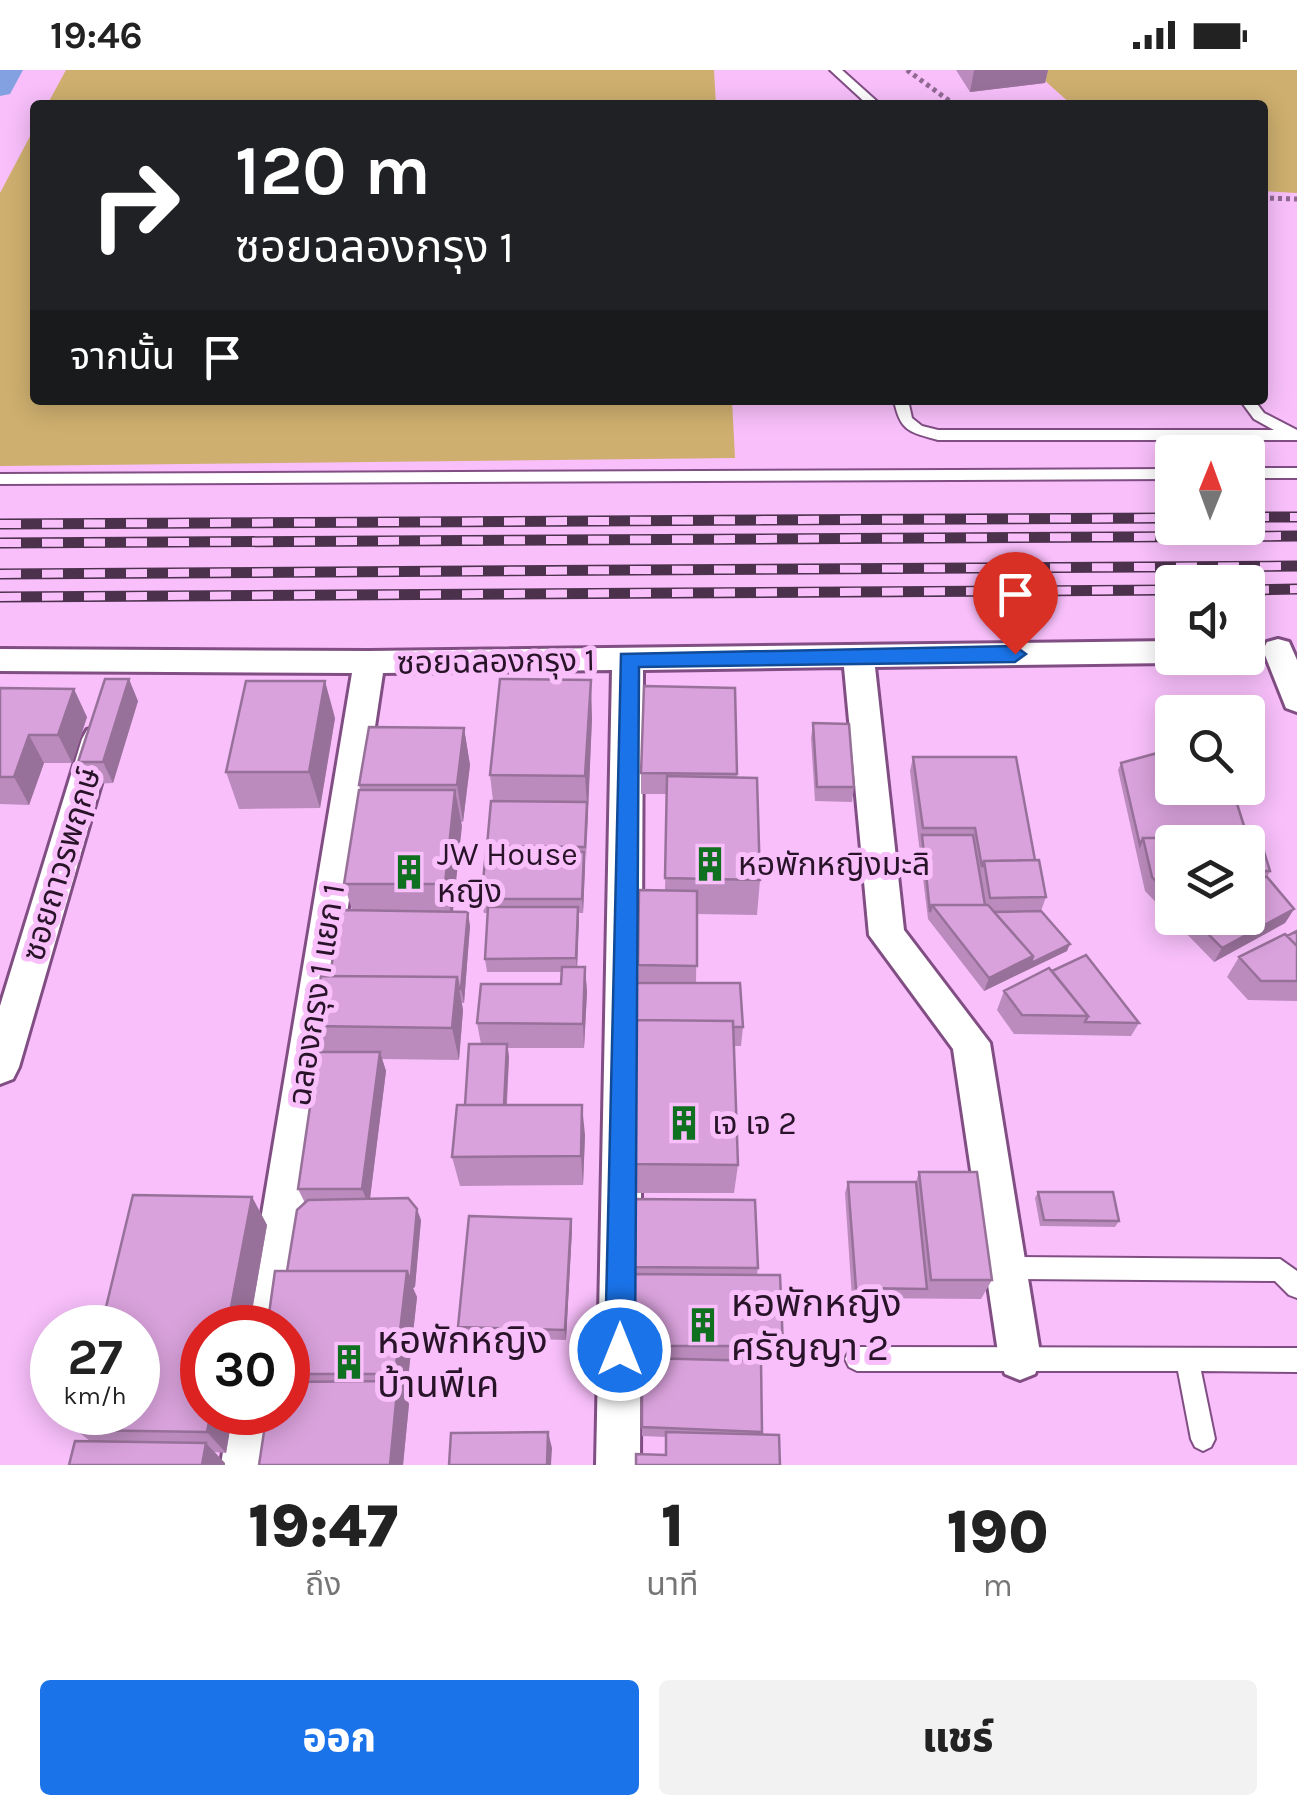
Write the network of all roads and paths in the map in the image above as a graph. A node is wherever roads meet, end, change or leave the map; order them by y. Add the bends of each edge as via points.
1 (835, 70) edge
2 (908, 70) edge
3 (869, 100) edge
4 (948, 100) edge
5 (1268, 198) edge
6 (1297, 199) edge
7 (902, 405) edge
8 (1251, 405) edge
9 (1294, 435) edge
10 (1265, 473) edge
11 (1297, 473) edge
12 (1155, 474) edge
13 (0, 479) edge
14 (1274, 650) edge
15 (1155, 652) edge
16 (858, 656) junction
17 (0, 660) edge
18 (628, 660) junction
19 (121, 662) junction
20 (368, 662) junction
21 (1297, 700) edge
22 (0, 1066) edge
23 (1006, 1268) junction
24 (1297, 1288) edge
25 (268, 1305) edge
26 (1020, 1359) junction
27 (857, 1360) dead end
28 (1186, 1360) junction
29 (1297, 1360) edge
30 (247, 1435) edge
31 (1202, 1440) dead end
32 (242, 1465) edge
33 (618, 1465) edge

1 - 3 lane
2 - 4 path
5 - 6 path
7 - 9 lane via 905,420 938,435
8 - 9 lane
10 - 11 lane
12 - 13 lane
14 - 21 street
15 - 16 street, ซอยฉลองกรุง 1
16 - 18 street, ซอยฉลองกรุง 1
16 - 23 street via 887,935 971,1044
17 - 19 street, ซอยฉลองกรุง 1
18 - 20 street, ซอยฉลองกรุง 1
18 - 33 street
19 - 20 street, ซอยฉลองกรุง 1
19 - 22 street, ซอยถาวรพฤกษ์
20 - 25 street, ฉลองกรุง 1 แยก 1
23 - 24 lane via 1280,1270
23 - 26 street
26 - 27 lane
26 - 28 lane
28 - 29 lane
28 - 31 lane
30 - 32 street

